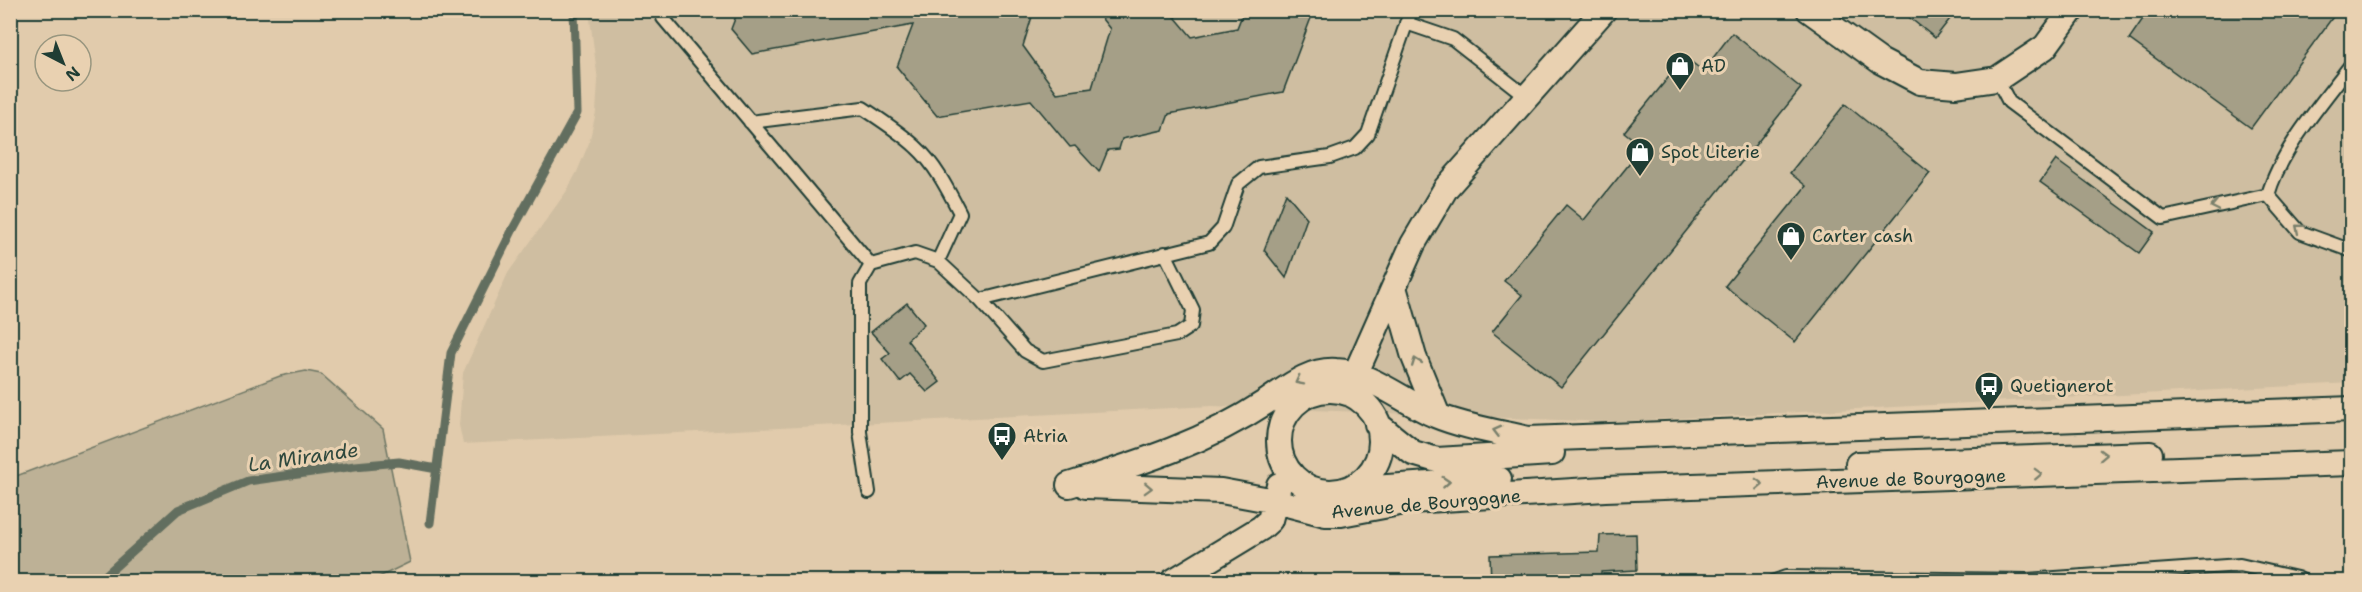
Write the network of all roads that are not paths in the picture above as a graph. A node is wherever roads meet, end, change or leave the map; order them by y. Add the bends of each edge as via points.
1 (1411, 10) edge
2 (1604, 10) edge
3 (1809, 10) edge
4 (2072, 10) edge
5 (663, 18) dead end
6 (1406, 23) junction
7 (2352, 63) edge
8 (1997, 79) junction
9 (1527, 98) junction
10 (750, 122) junction
11 (2268, 195) junction
12 (2352, 251) edge
13 (1165, 254) junction
14 (938, 261) junction
15 (871, 265) junction
16 (1394, 287) junction
17 (980, 300) junction
18 (1351, 384) junction
19 (2352, 409) edge
20 (1438, 416) junction
21 (1377, 424) junction
22 (2352, 424) edge
23 (2352, 447) edge
24 (2352, 463) edge
25 (1284, 465) junction
26 (1338, 491) junction
27 (869, 492) dead end
28 (1281, 509) junction
29 (2028, 581) edge
30 (1172, 582) edge
31 (1772, 582) edge
32 (2305, 582) edge

1 - 6 lane
2 - 9 street
3 - 8 street via 1880,61 1920,82 1956,85
4 - 8 street via 2045,47
5 - 10 lane
6 - 9 lane via 1453,39
6 - 13 lane via 1368,134 1354,148 1330,157 1259,167 1239,184 1223,228 1209,243
7 - 11 lane via 2284,156
11 -> 8 lane via 2163,218 2009,102
9 - 16 street via 1446,188 1413,244
10 - 14 lane via 863,108 885,123 917,148 945,184 960,213
10 - 15 lane
12 -> 11 lane via 2300,232
13 - 17 lane
13 - 17 lane via 1193,310 1191,326 1177,335 1043,361 1025,351
14 - 15 lane via 915,253
14 - 17 lane
15 - 27 lane via 860,284 860,432
16 - 18 street
20 -> 16 street via 1414,357
18 - 20 street, Avenue de Bourgogne
18 - 21 street
18 - 25 street via 1312,393 1286,415 1279,449
18 -> 28 street, Avenue de Bourgogne via 1335,371 1317,372 1219,431 1148,460 1069,485 1221,491
19 -> 20 street, Avenue de Bourgogne via 1528,440
21 - 22 street, Avenue de Bourgogne via 1413,453 1437,460 1575,451
21 - 26 street via 1379,456 1371,470 1360,482
26 -> 23 street, Avenue de Bourgogne via 1461,481 1728,469
28 -> 24 street, Avenue de Bourgogne via 1341,514 1410,501 1605,489
25 - 26 street via 1303,485 1316,491
25 - 28 street
26 - 28 street
28 - 30 street via 1261,528
29 - 31 lane via 1786,577
29 - 32 lane via 2240,565

